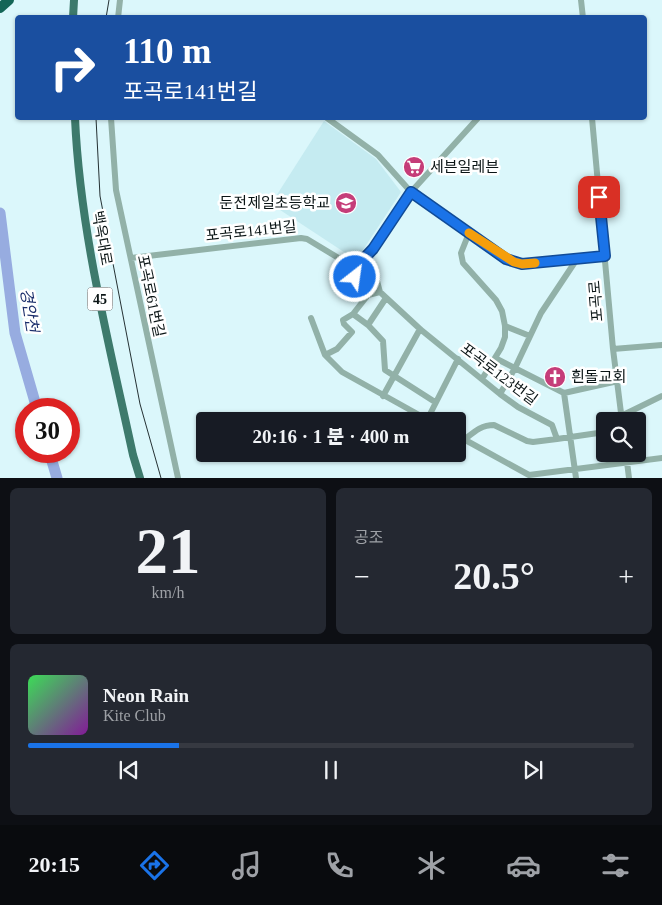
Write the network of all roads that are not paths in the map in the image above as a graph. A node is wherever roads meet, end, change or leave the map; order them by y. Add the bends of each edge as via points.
1 (9, 0) edge
2 (74, 0) edge
3 (120, 0) edge
4 (581, 0) edge
5 (0, 8) edge
6 (73, 15) edge
7 (118, 15) edge
8 (583, 15) edge
9 (75, 120) edge
10 (110, 120) edge
11 (330, 120) edge
12 (476, 120) edge
13 (592, 120) edge
14 (411, 192) junction
15 (469, 233) junction
16 (605, 256) junction
17 (131, 258) junction
18 (577, 259) junction
19 (372, 264) dead end
20 (355, 268) junction
21 (380, 292) junction
22 (368, 296) junction
23 (386, 298) junction
24 (353, 314) junction
25 (311, 318) dead end
26 (368, 325) junction
27 (506, 326) junction
28 (420, 329) junction
29 (530, 336) junction
30 (662, 345) edge
31 (613, 349) junction
32 (326, 355) junction
33 (495, 358) junction
34 (458, 359) junction
35 (515, 368) junction
36 (393, 377) junction
37 (482, 379) junction
38 (618, 381) junction
39 (564, 393) junction
40 (500, 394) junction
41 (383, 396) junction
42 (662, 396) edge
43 (435, 402) junction
44 (413, 412) edge
45 (431, 412) edge
46 (621, 412) edge
47 (634, 412) edge
48 (596, 433) edge
49 (571, 437) junction
50 (466, 438) edge
51 (557, 439) junction
52 (466, 441) edge
53 (662, 458) edge
54 (646, 460) edge
55 (627, 462) joint
56 (575, 470) junction
57 (554, 475) edge
58 (140, 478) edge
59 (178, 478) edge
60 (576, 478) edge
61 (629, 478) edge

1 - 5 highway
2 - 6 main road
3 - 7 street
4 - 8 street
9 - 58 main road, 백옥대로 / 45 via 86,232
10 - 17 street, 포곡로61번길 via 116,190
11 - 14 street via 378,155
12 - 14 street
13 - 16 street, 포곡로
14 - 15 street
14 - 20 street via 378,242
15 - 18 street via 522,264
15 - 27 street via 461,253 463,263 496,300
16 - 18 street
16 - 31 street, 포곡로
17 - 20 street, 포곡로141번길 via 301,238
17 - 59 street, 포곡로61번길
18 - 29 street
19 - 21 street
20 - 22 street via 357,281
21 - 22 street
21 - 23 street, 포곡로123번길
22 - 24 street
23 - 26 street
23 - 28 street, 포곡로123번길
24 - 26 street
24 - 32 street via 343,320 352,332 350,337 337,350
25 - 32 street
26 - 36 street via 384,341 385,370
27 - 29 street
27 - 33 street via 505,337
28 - 34 street, 포곡로123번길
28 - 36 street
29 - 35 street
30 - 31 street
31 - 38 street, 포곡로
32 - 41 street via 342,372
33 - 35 street
33 - 37 street
34 - 37 street, 포곡로123번길
34 - 43 street
35 - 39 street
35 - 40 street
36 - 41 street
36 - 43 street
37 - 40 street, 포곡로123번길
38 - 39 street
38 - 46 street, 포곡로
39 - 49 street
40 - 51 street, 포곡로123번길 via 552,425
41 - 44 street
42 - 47 street
43 - 45 street
48 - 49 street
49 - 51 street
49 - 56 street
50 - 51 street via 478,429 494,425 527,441
52 - 57 street via 529,475
53 - 54 street
55 - 56 street
55 - 61 street
56 - 57 street
56 - 60 street

